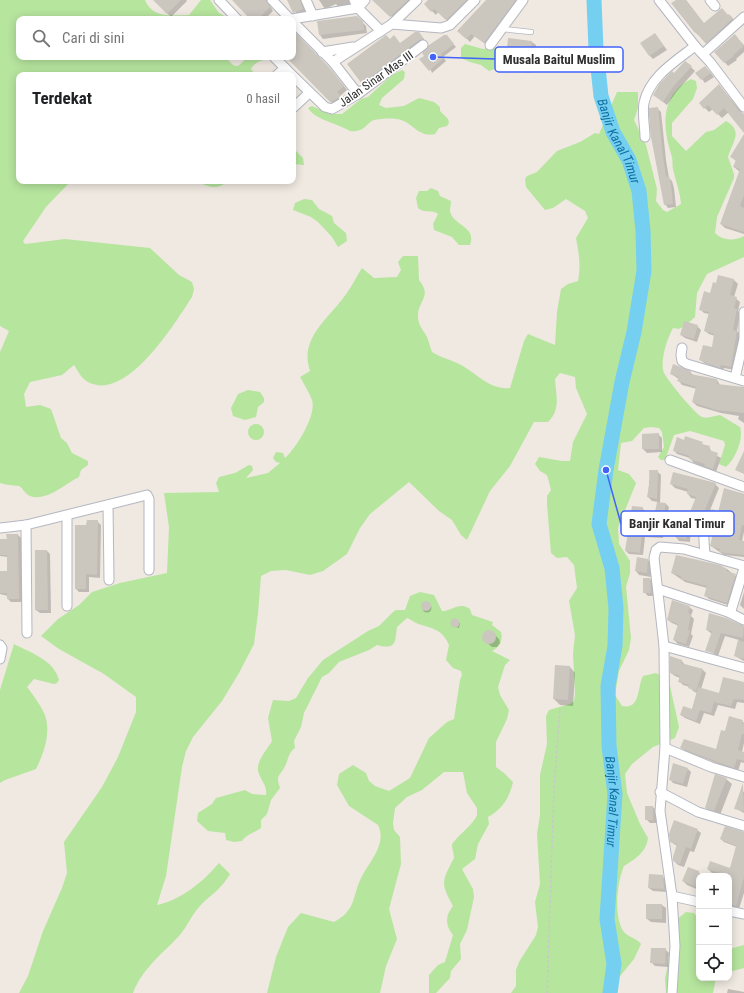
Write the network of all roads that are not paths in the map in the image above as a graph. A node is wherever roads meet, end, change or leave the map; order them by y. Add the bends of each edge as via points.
1 (219, 0) edge
2 (272, 0) edge
3 (306, 0) edge
4 (365, 0) edge
5 (417, 0) edge
6 (475, 0) edge
7 (523, 0) edge
8 (659, 0) edge
9 (356, 4) edge
10 (234, 16) edge
11 (288, 16) edge
12 (313, 16) junction
13 (744, 17) edge
14 (296, 18) edge
15 (392, 24) junction
16 (296, 25) edge
17 (502, 29) junction
18 (381, 31) junction
19 (531, 32) dead end
20 (423, 45) dead end
21 (490, 45) dead end
22 (695, 46) junction
23 (357, 47) junction
24 (322, 52) junction
25 (703, 54) junction
26 (277, 60) edge
27 (333, 62) junction
28 (285, 68) junction
29 (280, 72) edge
30 (288, 72) edge
31 (296, 80) edge
32 (309, 93) junction
33 (358, 94) junction
34 (296, 105) edge
35 (744, 107) edge
36 (645, 137) dead end
37 (744, 312) edge
38 (682, 348) dead end
39 (735, 378) junction
40 (744, 381) edge
41 (670, 460) dead end
42 (744, 487) edge
43 (108, 505) junction
44 (712, 515) dead end
45 (67, 516) junction
46 (26, 525) junction
47 (0, 528) edge
48 (705, 554) junction
49 (744, 567) edge
50 (149, 570) dead end
51 (109, 580) dead end
52 (658, 589) junction
53 (67, 606) dead end
54 (728, 612) junction
55 (744, 620) edge
56 (27, 633) dead end
57 (0, 646) edge
58 (664, 646) junction
59 (0, 658) edge
60 (744, 668) edge
61 (665, 748) junction
62 (744, 777) edge
63 (660, 792) junction
64 (744, 826) edge
65 (672, 896) junction
66 (696, 901) edge
67 (732, 912) edge
68 (744, 914) edge
69 (672, 993) edge

1 - 10 street
2 - 11 street
3 - 12 street
4 - 9 street
5 - 15 street
6 - 15 street via 450,24 441,28
7 - 17 street
8 - 22 street
9 - 12 street
9 - 18 street
12 - 14 street
13 - 25 street
15 - 18 street
16 - 24 street
17 - 19 lane
17 - 21 street
18 - 23 street
20 - 33 street, Jalan Sinar Mas III
22 - 25 street
22 - 36 street via 665,69 648,91 644,104
23 - 24 street
23 - 27 street
24 - 27 street
25 - 35 street
26 - 28 street, Jalan Sinar Mas III
27 - 33 street
28 - 29 street
28 - 30 street, Jalan Sinar Mas III
31 - 32 street, Jalan Sinar Mas III
32 - 33 street, Jalan Sinar Mas III via 332,109
32 - 34 street
37 - 39 street via 744,339
38 - 39 street via 682,361 687,364
39 - 40 street
41 - 42 street
43 - 45 street
43 - 50 street via 145,495 148,497
43 - 51 street
44 - 48 street via 705,528
45 - 46 street
45 - 53 street
46 - 47 street
46 - 56 street
48 - 49 street
48 - 52 street via 662,546 658,548 654,558
49 - 54 street via 731,611
52 - 54 street
52 - 58 street
54 - 55 street
57 - 59 street
58 - 60 street
58 - 61 street
61 - 62 street
61 - 63 street
63 - 64 street via 698,812
63 - 65 street via 662,838
65 - 66 street
65 - 69 street via 675,952
67 - 68 street

